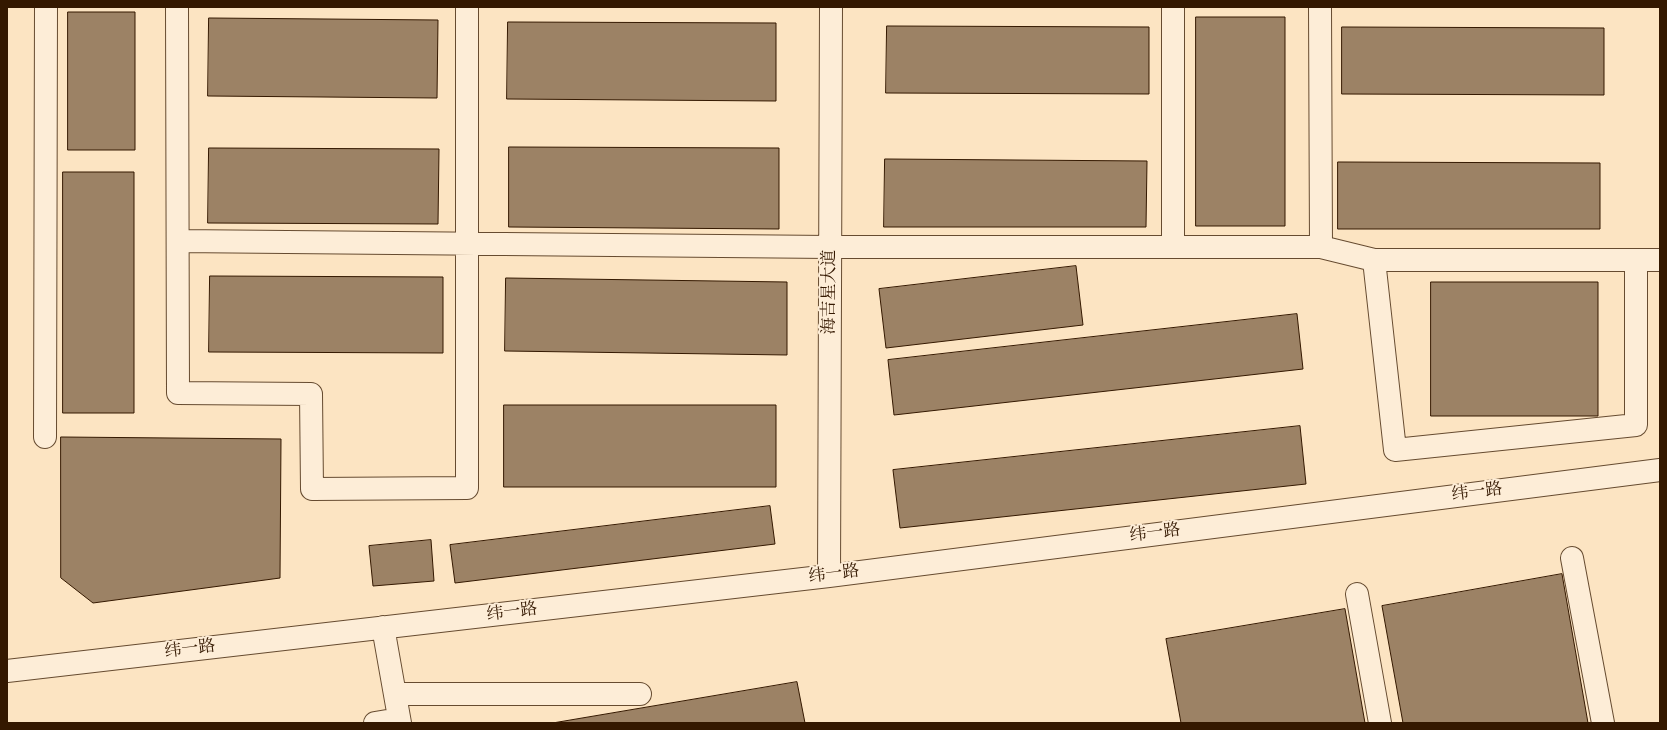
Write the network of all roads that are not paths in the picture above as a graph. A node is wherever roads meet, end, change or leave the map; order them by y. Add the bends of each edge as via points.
1 (46, 7) edge
2 (177, 7) edge
3 (467, 7) edge
4 (831, 7) edge
5 (1173, 7) edge
6 (1320, 7) edge
7 (178, 241) junction
8 (467, 244) junction
9 (830, 247) junction
10 (1173, 247) junction
11 (1321, 247) junction
12 (1374, 260) junction
13 (1660, 260) edge
14 (1636, 261) junction
15 (45, 437) dead end
16 (1660, 470) edge
17 (1572, 558) dead end
18 (830, 576) junction
19 (1357, 594) dead end
20 (383, 628) junction
21 (7, 671) edge
22 (395, 694) junction
23 (640, 694) dead end
24 (399, 721) edge
25 (375, 723) edge
26 (1380, 723) edge
27 (1603, 723) edge

1 - 15 street
2 - 7 street
3 - 8 street
4 - 9 street, 海吉星大道
5 - 10 street
6 - 11 street
7 - 8 street
7 - 8 street via 178,393 311,394 312,489 467,488
8 - 9 street
9 - 10 street
9 - 18 street, 海吉星大道
10 - 11 street
11 - 12 street
12 - 14 street
12 - 14 street via 1396,450 1636,425
13 - 14 street
16 - 18 street, 纬一路
17 - 27 street
18 - 20 street, 纬一路
19 - 26 street
20 - 21 street, 纬一路
20 - 22 street
22 - 23 street
22 - 24 street
24 - 25 street

